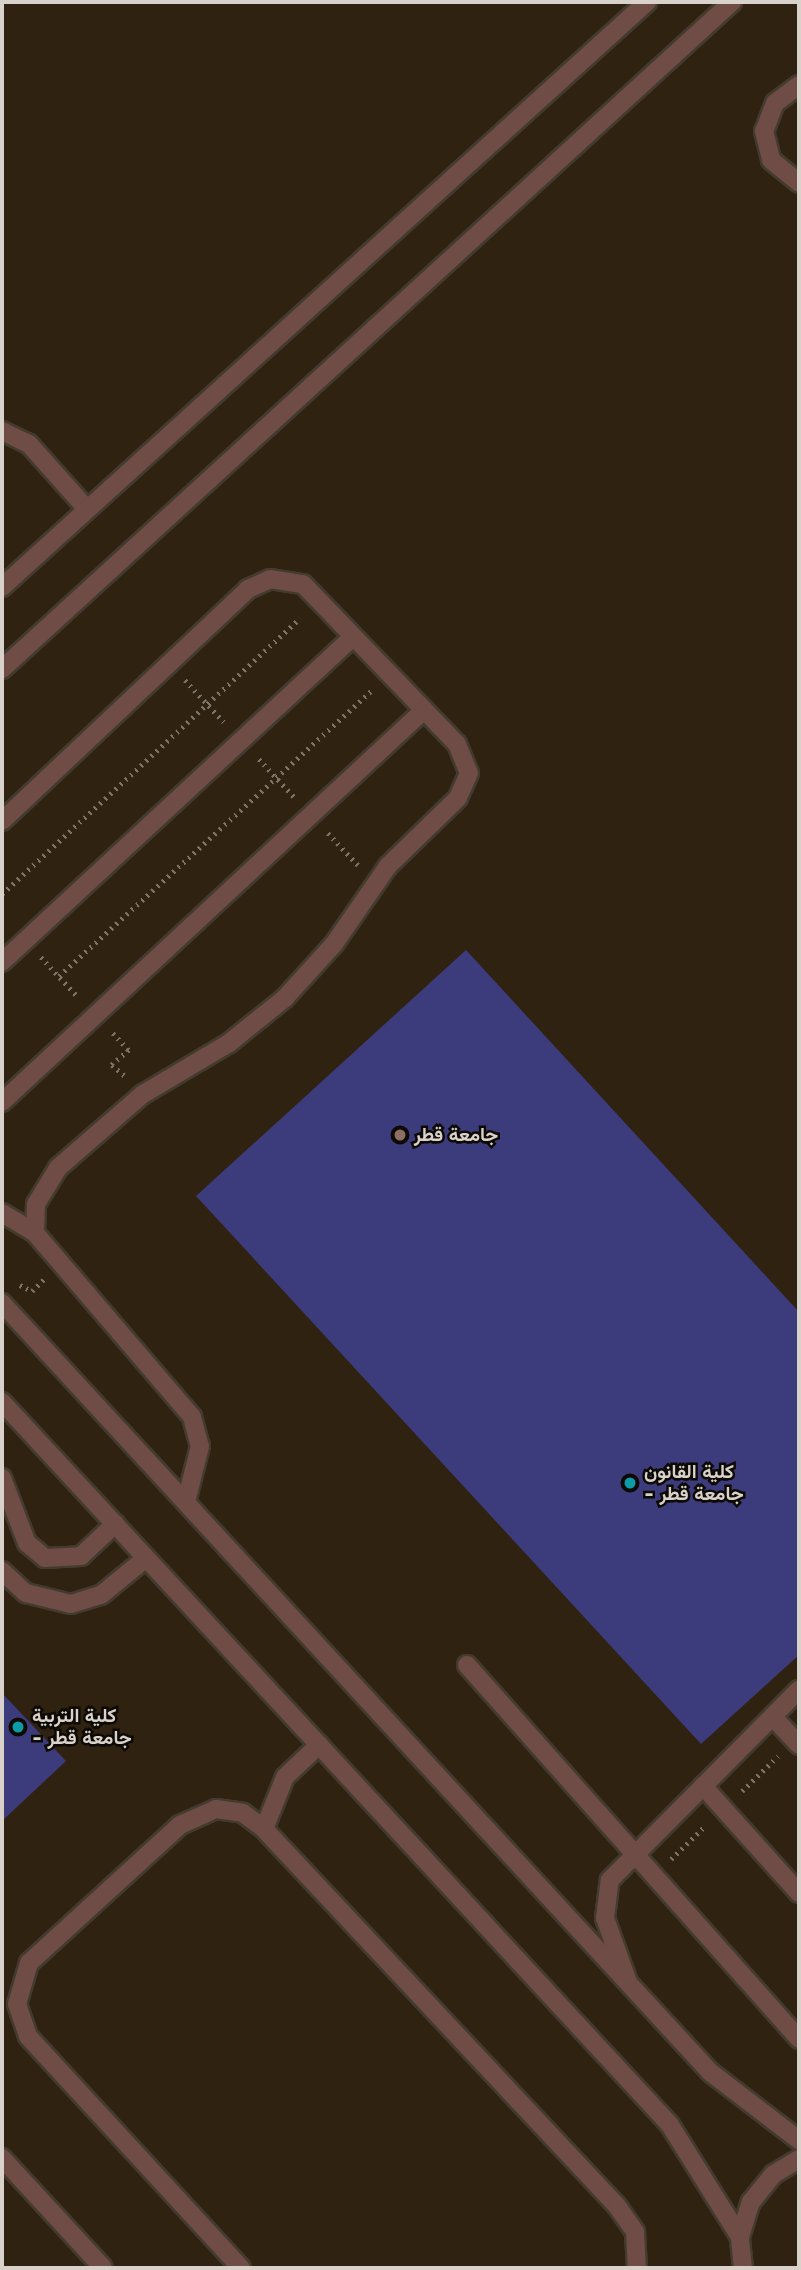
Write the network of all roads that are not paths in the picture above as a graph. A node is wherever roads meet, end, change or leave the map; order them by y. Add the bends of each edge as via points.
1 (647, 2) edge
2 (732, 2) edge
3 (713, 8) edge
4 (799, 85) edge
5 (799, 183) edge
6 (2, 431) edge
7 (86, 508) junction
8 (2, 587) edge
9 (353, 637) junction
10 (2, 669) edge
11 (424, 710) junction
12 (2, 821) edge
13 (2, 962) edge
14 (2, 1102) edge
15 (2, 1213) edge
16 (35, 1233) junction
17 (5, 1299) edge
18 (2, 1402) edge
19 (2, 1478) edge
20 (186, 1502) junction
21 (115, 1524) junction
22 (146, 1558) junction
23 (2, 1571) edge
24 (467, 1665) dead end
25 (799, 1690) edge
26 (773, 1717) junction
27 (319, 1745) junction
28 (799, 1745) edge
29 (703, 1786) junction
30 (264, 1829) junction
31 (633, 1854) junction
32 (799, 1893) edge
33 (628, 1982) junction
34 (799, 2039) edge
35 (799, 2140) edge
36 (2, 2158) edge
37 (799, 2160) edge
38 (740, 2237) junction
39 (740, 2266) edge
40 (103, 2268) edge
41 (240, 2268) edge
42 (637, 2268) edge

1 - 7 street
2 - 3 street
3 - 10 street
4 - 5 street via 775,103 764,131 771,160
6 - 7 street via 29,444
7 - 8 street
9 - 11 street
9 - 12 street via 292,579 258,582
9 - 13 street
11 - 14 street
11 - 16 street via 463,752 467,783 370,889 334,944 285,998 229,1043 143,1094 58,1168 36,1204
15 - 16 street
16 - 20 street via 192,1417 200,1446
17 - 20 street
18 - 21 street
19 - 21 street via 27,1542 45,1558 80,1556
20 - 33 street
21 - 22 street
22 - 23 street via 100,1595 71,1604 33,1597
22 - 27 street
24 - 31 street
25 - 26 street
26 - 28 street
26 - 29 street
27 - 30 street via 285,1777
27 - 38 street via 670,2124
29 - 31 street
29 - 32 street
30 - 41 street via 243,1813 203,1811 29,1963 18,1990 20,2021
30 - 42 street via 627,2218 639,2247
31 - 33 street via 610,1880 604,1905
31 - 34 street
33 - 35 street via 727,2088
36 - 40 street
37 - 38 street via 761,2187
38 - 39 street

